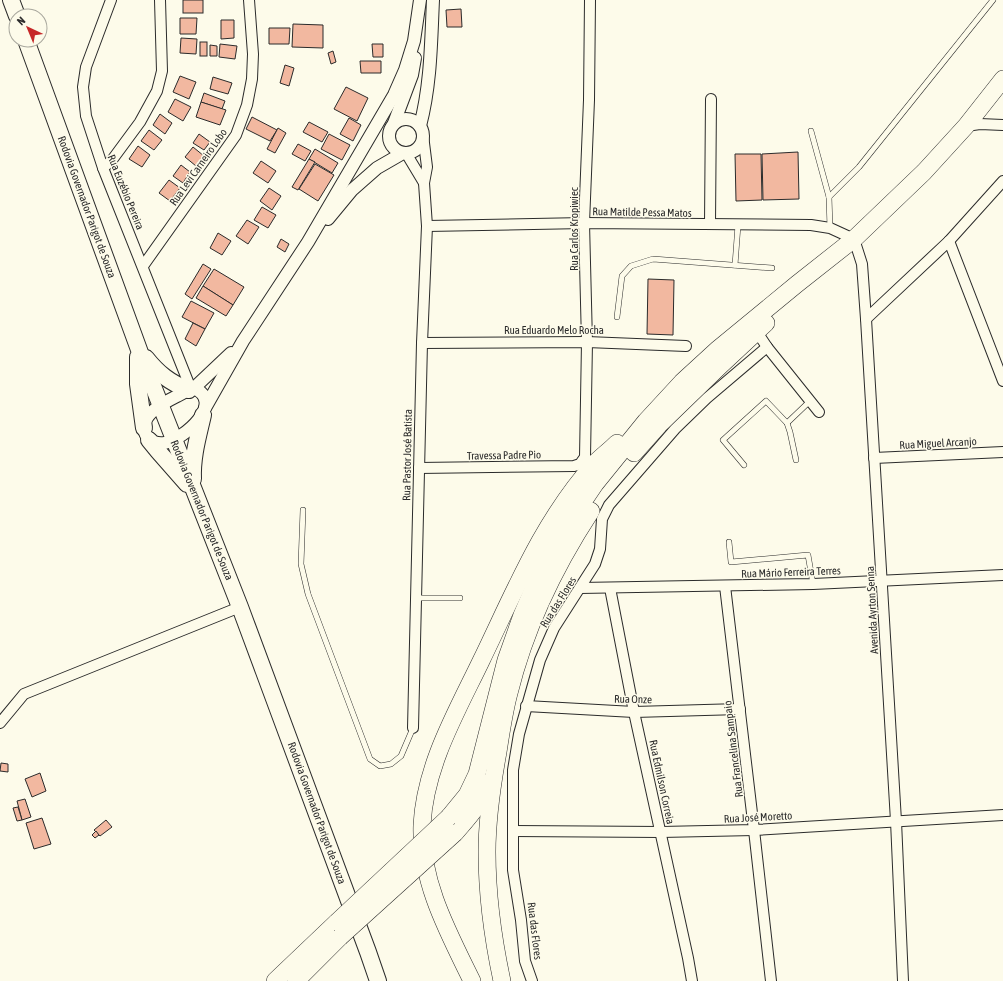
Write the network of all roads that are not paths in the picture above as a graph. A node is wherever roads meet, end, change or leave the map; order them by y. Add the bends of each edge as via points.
1 (111, 0) edge
2 (160, 0) edge
3 (249, 0) edge
4 (420, 0) edge
5 (433, 0) edge
6 (590, 0) edge
7 (993, 0) edge
8 (414, 41) junction
9 (29, 48) edge
10 (1003, 79) edge
11 (711, 99) dead end
12 (376, 125) junction
13 (1003, 125) edge
14 (966, 126) junction
15 (392, 128) junction
16 (422, 130) junction
17 (811, 131) dead end
18 (404, 153) junction
19 (103, 168) junction
20 (1003, 181) edge
21 (424, 183) junction
22 (829, 197) junction
23 (584, 223) junction
24 (710, 224) junction
25 (738, 225) junction
26 (427, 226) junction
27 (830, 228) junction
28 (854, 239) junction
29 (949, 241) junction
30 (308, 242) junction
31 (833, 256) junction
32 (735, 265) junction
33 (143, 266) junction
34 (772, 268) dead end
35 (617, 317) dead end
36 (866, 319) junction
37 (757, 332) junction
38 (243, 341) junction
39 (422, 342) junction
40 (587, 342) junction
41 (686, 346) dead end
42 (138, 347) junction
43 (767, 347) junction
44 (1003, 381) edge
45 (191, 389) junction
46 (810, 401) junction
47 (160, 404) junction
48 (204, 412) junction
49 (819, 412) dead end
50 (646, 421) junction
51 (787, 423) junction
52 (146, 434) junction
53 (174, 440) junction
54 (1003, 452) edge
55 (585, 457) joint
56 (874, 458) junction
57 (796, 460) dead end
58 (744, 465) dead end
59 (419, 468) junction
60 (194, 491) junction
61 (304, 510) dead end
62 (729, 542) dead end
63 (1003, 575) edge
64 (882, 581) junction
65 (813, 584) junction
66 (725, 586) junction
67 (580, 588) junction
68 (610, 588) junction
69 (416, 598) junction
70 (460, 598) dead end
71 (240, 607) junction
72 (509, 692) junction
73 (526, 706) junction
74 (740, 709) junction
75 (634, 712) junction
76 (0, 723) edge
77 (413, 728) joint
78 (1003, 815) edge
79 (896, 821) junction
80 (452, 825) junction
81 (754, 830) junction
82 (513, 831) junction
83 (661, 832) junction
84 (339, 930) junction
85 (275, 981) edge
86 (296, 981) edge
87 (378, 981) edge
88 (472, 981) edge
89 (502, 981) edge
90 (532, 981) edge
91 (692, 981) edge
92 (771, 981) edge
93 (903, 981) edge

1 - 19 street, Rua Euzébio Pereira via 86,67 83,87 86,116
2 - 19 street via 162,71 157,91 140,122
3 - 33 street, Rua Levi Carneiro Lobo via 252,79 247,105 236,135
4 - 8 street
5 - 16 street
6 - 23 street, Rua Carlos Kropiwiec
7 - 22 lane via 859,167
8 - 12 street via 394,95
8 - 15 street via 412,75
9 - 42 main road, Rodovia Governador Parigot de Souza
10 - 14 highway
11 - 24 street
12 - 15 street
12 - 30 street
13 - 14 street
14 - 28 highway via 924,172
15 - 16 street via 403,119 412,120
15 - 18 street via 389,139 396,150
16 - 18 street via 422,142 418,148 413,152
16 - 21 street, Rua Pastor José Batista via 427,167
17 - 22 lane
18 - 21 street, Rua Pastor José Batista
18 - 30 street via 377,168 352,190
19 - 33 street, Rua Euzébio Pereira
20 - 29 street
21 - 26 street, Rua Pastor José Batista
22 - 27 lane
23 - 24 street, Rua Matilde Pessa Matos
23 - 26 street, Rua Matilde Pessa Matos
23 - 40 street, Rua Carlos Kropiwiec
24 - 25 street, Rua Matilde Pessa Matos
25 - 27 street, Rua Matilde Pessa Matos via 811,225
25 - 32 lane
26 - 39 street, Rua Pastor José Batista
27 - 28 street, Rua Matilde Pessa Matos
28 - 31 highway
28 - 36 street, Avenida Ayrton Senna via 862,264
29 - 36 street
29 - 44 street
30 - 38 street
31 - 37 highway
31 - 50 highway via 718,349 682,382
32 - 34 lane
32 - 35 lane via 653,259 631,266 622,276
33 - 45 street, Rua Euzébio Pereira
36 - 56 street, Avenida Ayrton Senna
37 - 43 street
37 - 72 highway via 639,446 592,509 558,567 536,612
38 - 45 street
38 - 48 street
39 - 40 street, Rua Eduardo Melo Rocha
39 - 59 street, Rua Pastor José Batista
40 - 41 street, Rua Eduardo Melo Rocha
40 - 55 street, Rua Carlos Kropiwiec
42 - 45 main road via 161,374 174,384
42 - 47 main road, Rodovia Governador Parigot de Souza
42 - 52 main road via 138,384
43 - 46 street
43 - 67 street, Rua das Flores via 674,429 609,505 602,520 600,549 595,564
45 - 47 street
45 - 48 street via 198,390 202,395 205,401
46 - 49 street
46 - 51 lane
47 - 52 street via 151,412 146,422
47 - 53 main road, Rodovia Governador Parigot de Souza
48 - 53 street via 189,430
48 - 60 main road via 194,449
50 - 80 highway via 591,490 566,527 537,580 506,660 477,774
50 - 88 highway via 596,462 545,531 450,726 431,772 424,801 422,825 423,852 429,883 444,924
51 - 57 lane
51 - 58 lane via 766,401 723,440
52 - 53 street via 162,444
52 - 60 main road
53 - 60 main road, Rodovia Governador Parigot de Souza
54 - 56 street, Rua Miguel Arcanjo
55 - 59 street, Travessa Padre Pio via 580,464 574,466
56 - 64 street, Avenida Ayrton Senna
59 - 69 street, Rua Pastor José Batista
60 - 71 main road, Rodovia Governador Parigot de Souza
61 - 77 lane via 301,564 308,594 370,758 380,766 391,764 401,756
62 - 65 lane via 731,562 808,555
63 - 64 street, Rua Mário Ferreira Terres
64 - 65 street, Rua Mário Ferreira Terres
64 - 79 street, Avenida Ayrton Senna
65 - 66 street, Rua Mário Ferreira Terres
66 - 68 street, Rua Mário Ferreira Terres
66 - 74 street, Rua Francelina Sampaio
67 - 68 street, Rua Mário Ferreira Terres
67 - 73 street, Rua das Flores via 554,628 540,660
68 - 75 street, Rua Edmilson Correia
69 - 70 lane
69 - 77 street, Rua Pastor José Batista
71 - 76 street via 24,694
71 - 87 main road, Rodovia Governador Parigot de Souza
72 - 80 highway via 498,726 481,799 473,813
72 - 89 highway via 494,774 487,851 489,892
73 - 75 street, Rua Onze
73 - 82 street, Rua das Flores via 513,770
74 - 75 street, Rua Onze
74 - 81 street, Rua Francelina Sampaio
75 - 83 street, Rua Edmilson Correia
78 - 79 street, Rua José Moretto
79 - 81 street, Rua José Moretto
79 - 93 street, Avenida Ayrton Senna
80 - 84 highway, bridge
81 - 83 street, Rua José Moretto
81 - 92 street, Rua Francelina Sampaio
82 - 83 street, Rua José Moretto
82 - 90 street, Rua das Flores via 513,870 525,962
83 - 91 street, Rua Edmilson Correia
84 - 85 highway
84 - 86 highway

